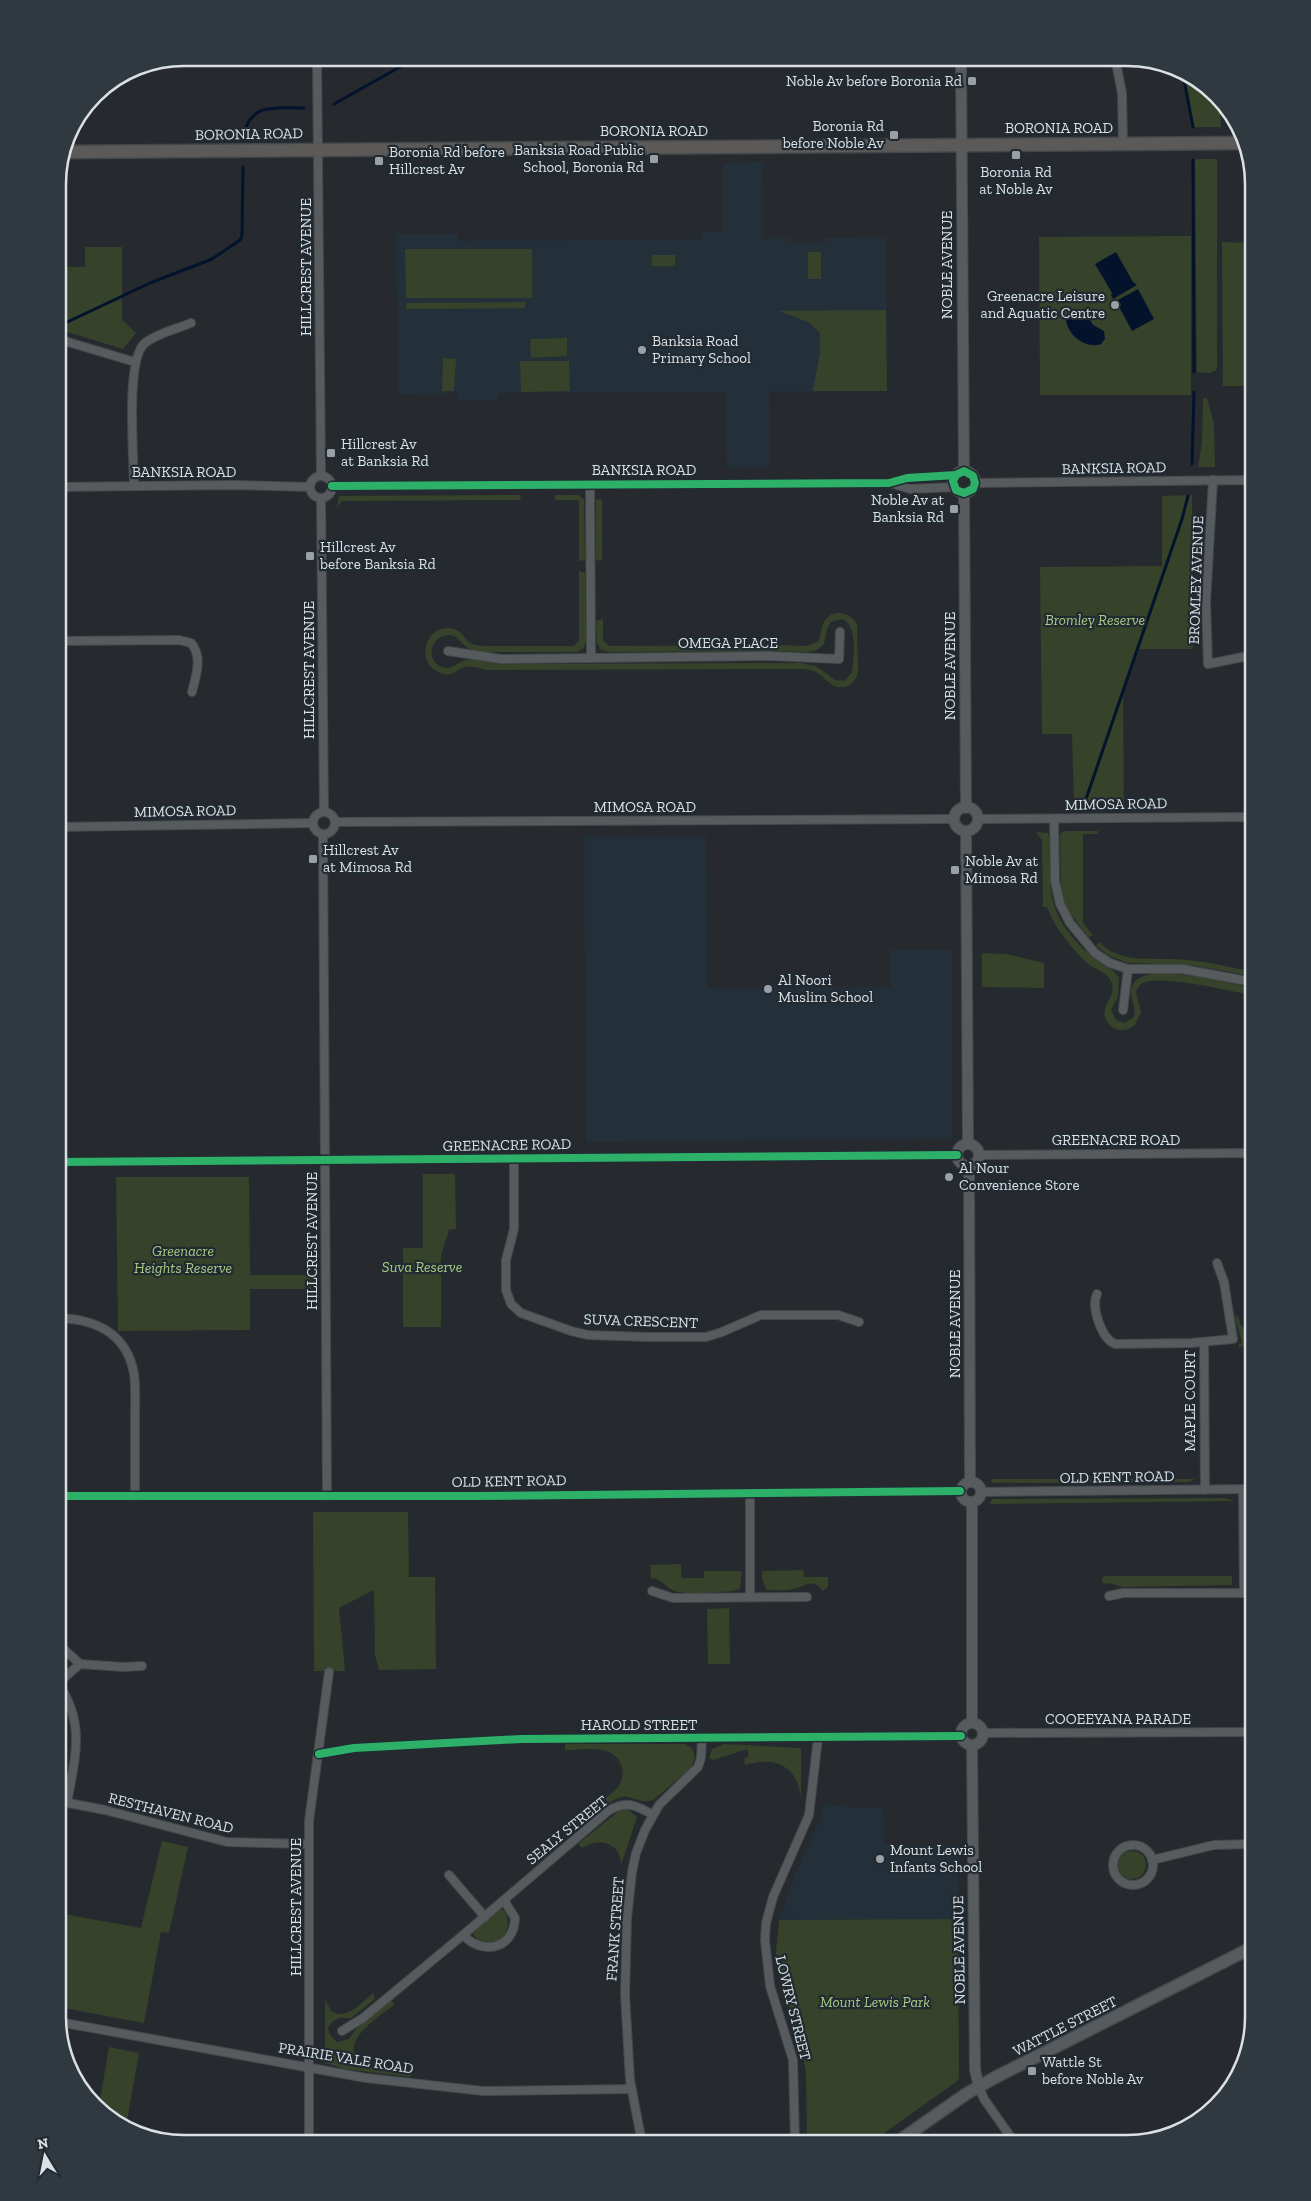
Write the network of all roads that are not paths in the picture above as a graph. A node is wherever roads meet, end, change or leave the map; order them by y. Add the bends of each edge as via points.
1 (317, 66) edge
2 (961, 67) edge
3 (1117, 67) edge
4 (1237, 143) edge
5 (1123, 144) junction
6 (962, 145) junction
7 (318, 150) junction
8 (71, 152) edge
9 (191, 323) dead end
10 (67, 342) edge
11 (135, 362) junction
12 (960, 473) junction
13 (321, 476) junction
14 (1213, 480) junction
15 (1245, 480) edge
16 (975, 482) junction
17 (889, 483) junction
18 (590, 484) junction
19 (134, 485) junction
20 (332, 486) junction
21 (67, 487) edge
22 (310, 487) junction
23 (954, 487) junction
24 (964, 493) junction
25 (321, 498) junction
26 (840, 632) dead end
27 (67, 641) edge
28 (448, 651) dead end
29 (591, 657) junction
30 (1245, 657) edge
31 (192, 692) dead end
32 (966, 808) junction
33 (324, 812) junction
34 (1245, 817) edge
35 (955, 819) junction
36 (978, 819) junction
37 (1054, 819) junction
38 (335, 822) junction
39 (312, 823) junction
40 (67, 827) edge
41 (966, 831) junction
42 (323, 835) junction
43 (1128, 968) junction
44 (1245, 980) edge
45 (1123, 1010) dead end
46 (968, 1144) junction
47 (1245, 1153) edge
48 (957, 1155) junction
49 (979, 1155) junction
50 (514, 1159) junction
51 (325, 1160) junction
52 (66, 1162) edge
53 (969, 1166) junction
54 (1217, 1263) dead end
55 (1097, 1294) dead end
56 (66, 1319) edge
57 (859, 1322) dead end
58 (1204, 1342) junction
59 (970, 1482) junction
60 (1205, 1490) junction
61 (1243, 1490) joint
62 (960, 1491) junction
63 (981, 1492) junction
64 (750, 1493) junction
65 (66, 1496) edge
66 (327, 1496) junction
67 (135, 1498) junction
68 (972, 1502) junction
69 (652, 1590) dead end
70 (1244, 1593) joint
71 (1108, 1596) dead end
72 (807, 1597) dead end
73 (750, 1598) junction
74 (66, 1651) edge
75 (80, 1664) junction
76 (142, 1666) dead end
77 (329, 1672) dead end
78 (66, 1675) edge
79 (66, 1698) edge
80 (972, 1722) junction
81 (1245, 1732) edge
82 (983, 1733) junction
83 (960, 1736) junction
84 (702, 1738) junction
85 (818, 1738) junction
86 (972, 1745) junction
87 (318, 1754) junction
88 (67, 1803) joint
89 (653, 1815) junction
90 (309, 1844) junction
91 (1245, 1844) edge
92 (1152, 1860) junction
93 (449, 1876) dead end
94 (504, 1900) junction
95 (485, 1917) junction
96 (463, 1935) junction
97 (1245, 1952) edge
98 (66, 2023) edge
99 (342, 2031) dead end
100 (310, 2069) junction
101 (979, 2087) junction
102 (631, 2089) junction
103 (309, 2134) edge
104 (640, 2134) edge
105 (795, 2135) edge
106 (909, 2135) edge
107 (1009, 2135) edge

1 - 7 street, HILLCREST AVENUE
2 - 6 street, NOBLE AVENUE
3 - 5 street via 1122,93
4 - 5 main road, BORONIA ROAD
5 - 6 main road, BORONIA ROAD
6 - 7 main road, BORONIA ROAD
6 - 12 street, NOBLE AVENUE
7 - 8 main road, BORONIA ROAD
7 - 13 street, HILLCREST AVENUE
9 - 11 street via 145,343
10 - 11 street
11 - 19 street
12 - 16 street via 973,476
12 - 17 street, BANKSIA ROAD
12 - 23 street via 953,481
13 - 20 street via 327,478
13 - 22 street via 312,480
14 - 15 street, BANKSIA ROAD
14 - 16 street, BANKSIA ROAD
14 - 30 street, BROMLEY AVENUE via 1206,602 1208,664
16 - 24 street via 973,489
17 - 18 street, BANKSIA ROAD
17 - 23 street, BANKSIA ROAD via 910,489
18 - 20 street, BANKSIA ROAD
18 - 29 street
19 - 21 street, BANKSIA ROAD
19 - 22 street, BANKSIA ROAD
20 - 25 street via 330,493
22 - 25 street via 314,496
23 - 24 street
24 - 32 street, NOBLE AVENUE
25 - 33 street, HILLCREST AVENUE
26 - 29 street, OMEGA PLACE via 839,659
27 - 31 street via 193,640 198,664
28 - 29 street, OMEGA PLACE via 495,659
32 - 35 street via 960,810
32 - 36 street via 973,810
33 - 38 street
33 - 39 street via 317,814
34 - 37 street, MIMOSA ROAD
35 - 38 street, MIMOSA ROAD
35 - 41 street via 957,826
36 - 37 street, MIMOSA ROAD
36 - 41 street via 973,829
37 - 43 street via 1056,881 1063,912 1091,950 1110,963
38 - 42 street via 330,832
39 - 40 street, MIMOSA ROAD
39 - 42 street via 314,830
41 - 46 street
42 - 51 street, HILLCREST AVENUE
43 - 44 street via 1182,969
43 - 45 street
46 - 48 street via 962,1146
46 - 49 street via 975,1146
47 - 49 street, GREENACRE ROAD
48 - 50 street, GREENACRE ROAD
48 - 53 street via 959,1162
49 - 53 street via 977,1161
50 - 51 street, GREENACRE ROAD
50 - 57 street, SUVA CRESCENT via 514,1229 506,1260 506,1290 511,1304 521,1312 588,1335 648,1337 706,1337 761,1315 838,1315
51 - 52 street, GREENACRE ROAD
51 - 66 street, HILLCREST AVENUE
53 - 59 street, NOBLE AVENUE
54 - 58 street via 1224,1282 1232,1339
55 - 58 street via 1096,1311 1111,1342 1124,1345
56 - 67 street via 88,1321 101,1327 118,1341 128,1356 134,1380
58 - 60 street, MAPLE COURT
59 - 62 street via 965,1483
59 - 63 street via 977,1484
60 - 61 street, OLD KENT ROAD
60 - 63 street, OLD KENT ROAD
61 - 70 street
62 - 64 street, OLD KENT ROAD
62 - 68 street via 963,1499
63 - 68 street via 979,1498
64 - 66 street, OLD KENT ROAD
64 - 73 street
65 - 67 street, OLD KENT ROAD
66 - 67 street, OLD KENT ROAD
68 - 80 street
69 - 73 street via 672,1598
70 - 71 street via 1124,1593
72 - 73 street
74 - 75 street
75 - 76 street
75 - 78 street
77 - 87 street, HILLCREST AVENUE
79 - 88 street via 77,1731
80 - 82 street via 978,1724
80 - 83 street via 963,1726
81 - 82 street, COOEEYANA PARADE
82 - 86 street via 982,1740
83 - 85 street, HAROLD STREET
83 - 86 street via 966,1744
84 - 85 street, HAROLD STREET
84 - 87 street, HAROLD STREET via 465,1741 354,1748
84 - 89 street, FRANK STREET via 702,1758 698,1767 668,1794
85 - 105 street, LOWRY STREET via 812,1804 773,1897 765,1940 770,1986 793,2060
86 - 101 street, NOBLE AVENUE via 975,2054
87 - 90 street, HILLCREST AVENUE
88 - 90 street, RESTHAVEN ROAD via 226,1842
89 - 94 street, SEALY STREET via 632,1805 616,1806
89 - 102 street, FRANK STREET via 636,1853 627,1918 625,1994
90 - 100 street, HILLCREST AVENUE
91 - 92 street via 1214,1845
92 - 92 street via 1151,1873 1139,1884 1124,1882 1116,1876 1113,1864 1116,1854 1129,1846 1142,1848
93 - 95 street
94 - 95 street, SEALY STREET
94 - 96 street via 515,1918 513,1931 505,1941 494,1947 482,1947
95 - 96 street, SEALY STREET
96 - 99 street, SEALY STREET
97 - 101 main road, WATTLE STREET
98 - 100 street, PRAIRIE VALE ROAD
100 - 102 street, PRAIRIE VALE ROAD via 483,2091
100 - 103 street, HILLCREST AVENUE
101 - 106 main road, WATTLE STREET
101 - 107 street, NOBLE AVENUE
102 - 104 street, FRANK STREET

